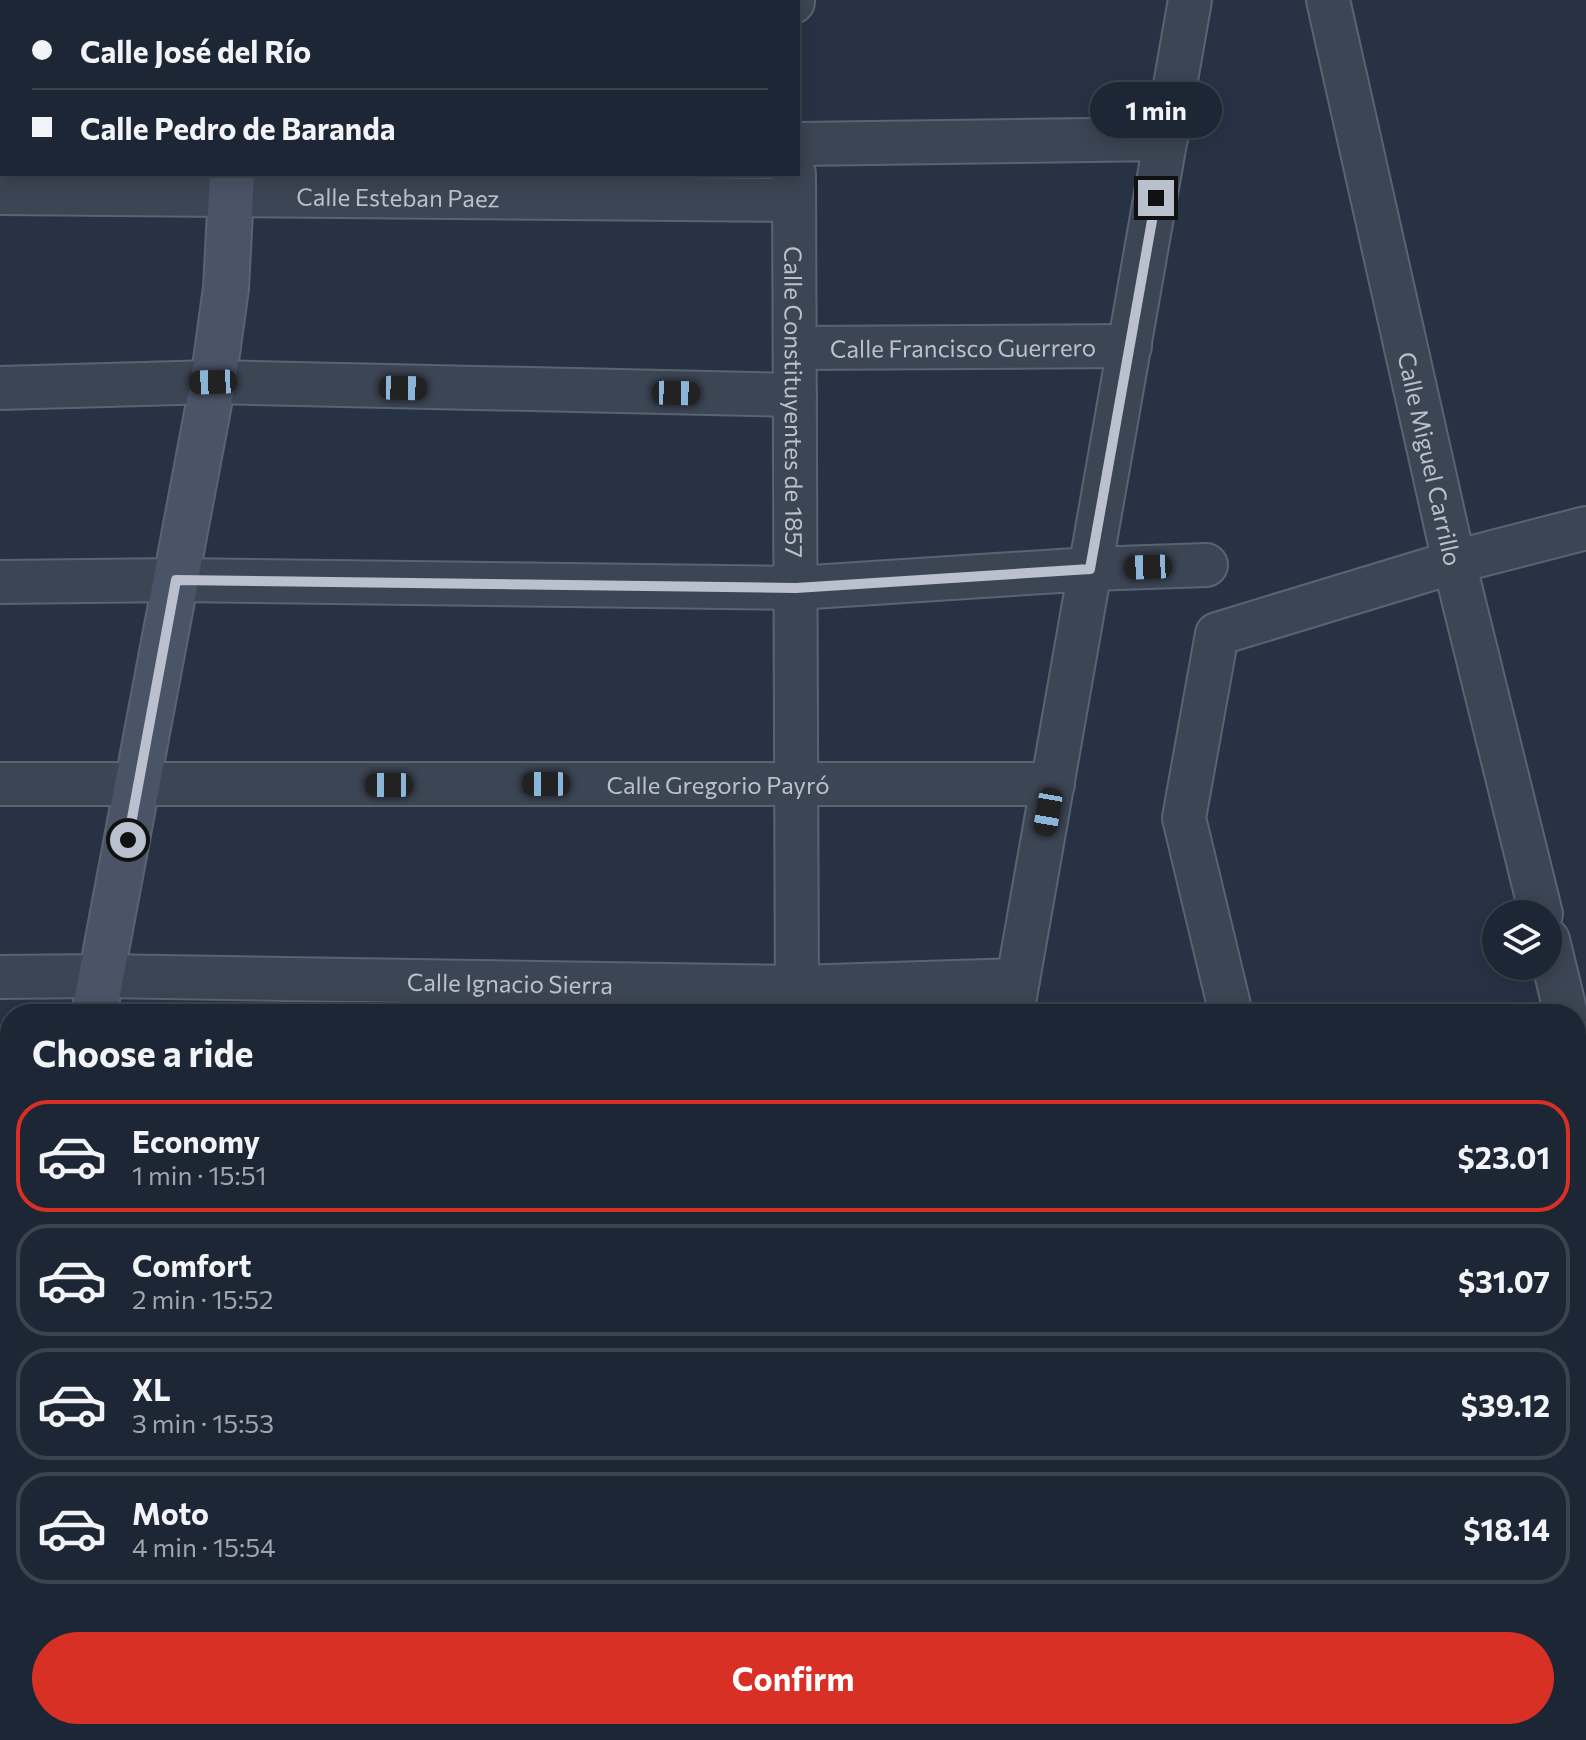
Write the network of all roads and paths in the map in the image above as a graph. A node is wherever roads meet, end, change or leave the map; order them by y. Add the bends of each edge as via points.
1 (1190, 0) edge
2 (1328, 0) edge
3 (1166, 139) junction
4 (800, 144) edge
5 (232, 185) edge
6 (794, 187) edge
7 (0, 193) edge
8 (1130, 346) junction
9 (795, 348) junction
10 (213, 382) junction
11 (0, 388) edge
12 (795, 395) junction
13 (1586, 528) edge
14 (1454, 562) junction
15 (1206, 565) dead end
16 (1090, 569) junction
17 (176, 580) junction
18 (0, 582) edge
19 (796, 588) junction
20 (0, 784) edge
21 (796, 784) junction
22 (1053, 784) junction
23 (138, 785) junction
24 (1538, 900) edge
25 (0, 977) edge
26 (1558, 980) edge
27 (97, 995) edge
28 (1015, 997) edge
29 (797, 1001) edge
30 (1229, 1004) edge
31 (1564, 1004) edge

1 - 3 street
2 - 14 street, Calle Miguel Carrillo
3 - 4 street
3 - 8 street
5 - 6 street, Calle Esteban Paez
5 - 7 street, Calle Esteban Paez
5 - 10 street
6 - 9 street, Calle Constituyentes de 1857
8 - 9 street, Calle Francisco Guerrero
8 - 16 street
9 - 12 street, Calle Constituyentes de 1857
10 - 11 street
10 - 12 street
10 - 17 street
12 - 19 street, Calle Constituyentes de 1857
13 - 14 street
14 - 24 street, Calle Miguel Carrillo
14 - 30 street via 1217,634 1184,818
15 - 16 street
16 - 19 street
16 - 22 street
17 - 18 street
17 - 19 street
17 - 23 street
19 - 21 street, Calle Constituyentes de 1857
20 - 23 street, Calle Gregorio Payró
21 - 22 street, Calle Gregorio Payró
21 - 23 street, Calle Gregorio Payró
21 - 29 street, Calle Constituyentes de 1857
22 - 28 street
23 - 27 street
25 - 27 street, Calle Ignacio Sierra
26 - 31 street
27 - 29 street, Calle Ignacio Sierra
28 - 29 street, Calle Ignacio Sierra

